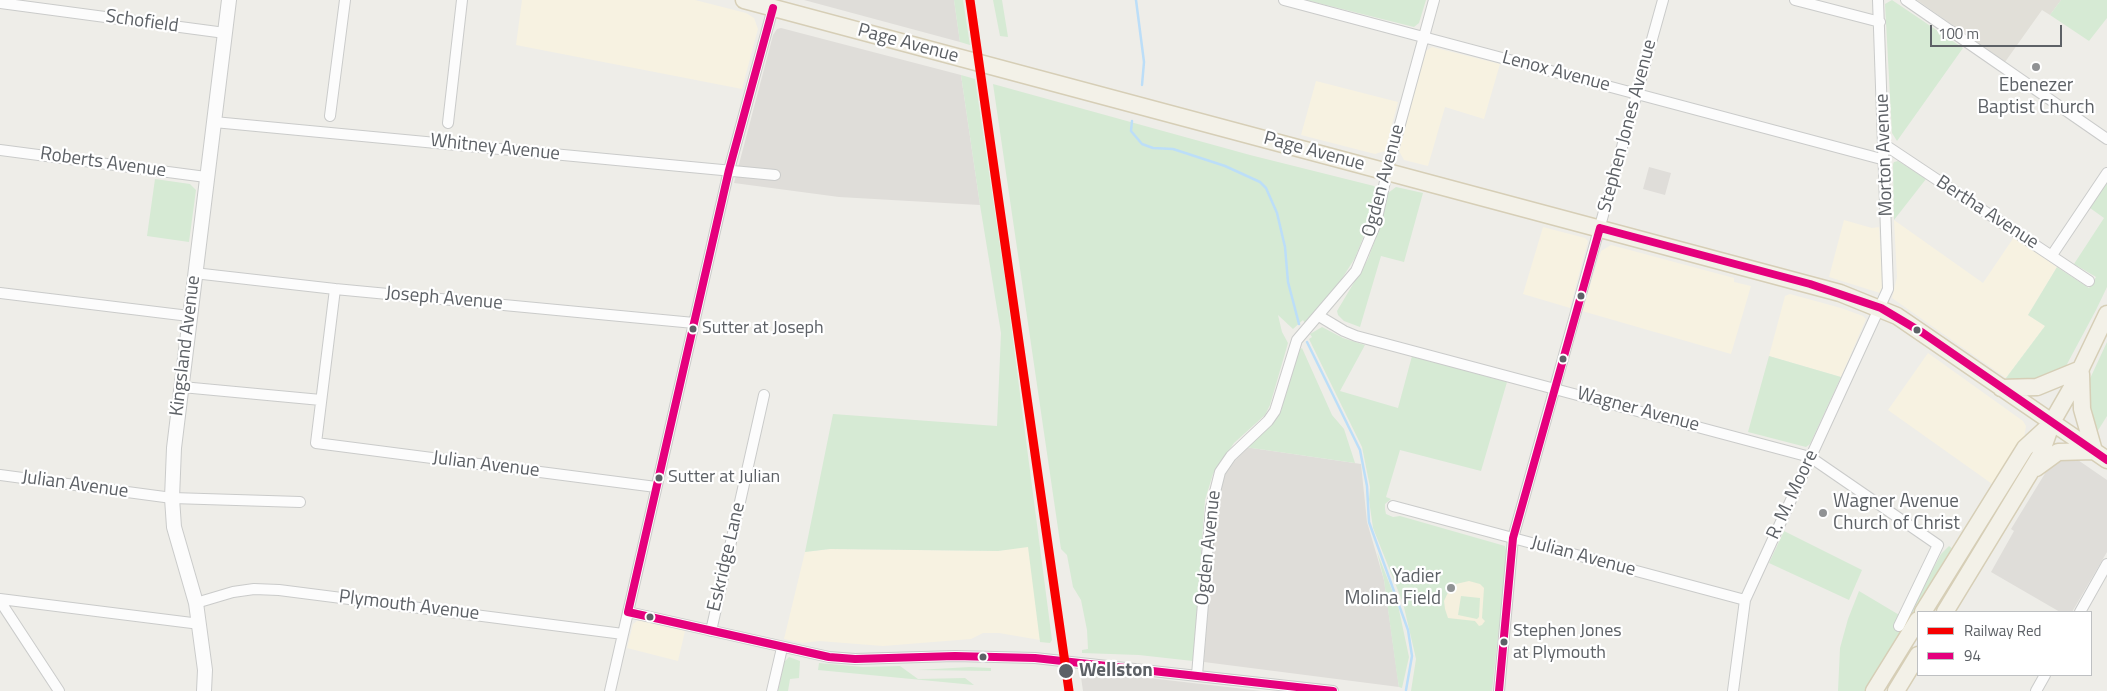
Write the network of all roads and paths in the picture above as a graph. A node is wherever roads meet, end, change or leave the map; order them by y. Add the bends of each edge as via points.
1 (229, 0) edge
2 (345, 0) edge
3 (462, 0) edge
4 (744, 0) edge
5 (1284, 0) edge
6 (1434, 0) edge
7 (1663, 0) edge
8 (1795, 0) edge
9 (1878, 0) edge
10 (1906, 0) edge
11 (0, 3) edge
12 (773, 8) junction
13 (1880, 22) junction
14 (225, 33) junction
15 (1423, 37) junction
16 (1637, 94) junction
17 (330, 116) dead end
18 (214, 122) junction
19 (448, 123) dead end
20 (2107, 139) edge
21 (1885, 145) junction
22 (0, 150) edge
23 (1885, 160) junction
24 (729, 170) junction
25 (1387, 172) junction
26 (2107, 173) edge
27 (775, 175) dead end
28 (206, 177) junction
29 (1600, 228) junction
30 (2052, 255) junction
31 (194, 274) junction
32 (2089, 281) dead end
33 (335, 289) junction
34 (0, 293) edge
35 (1881, 308) junction
36 (2107, 314) edge
37 (189, 316) junction
38 (1319, 316) junction
39 (694, 323) junction
40 (2081, 369) junction
41 (182, 387) junction
42 (1555, 388) junction
43 (2001, 388) junction
44 (764, 395) dead end
45 (320, 400) junction
46 (2052, 422) junction
47 (2100, 456) edge
48 (1810, 457) junction
49 (2028, 474) junction
50 (0, 475) edge
51 (656, 487) junction
52 (172, 498) junction
53 (300, 502) dead end
54 (1393, 506) dead end
55 (1513, 538) junction
56 (2107, 564) edge
57 (0, 600) edge
58 (1744, 600) junction
59 (196, 602) junction
60 (1924, 611) edge
61 (1946, 611) edge
62 (2081, 611) edge
63 (628, 612) junction
64 (1917, 622) edge
65 (200, 624) junction
66 (1899, 626) dead end
67 (711, 631) junction
68 (623, 634) junction
69 (782, 648) junction
70 (1917, 657) edge
71 (1197, 675) junction
72 (2044, 676) edge
73 (59, 691) edge
74 (204, 691) edge
75 (610, 691) edge
76 (772, 691) edge
77 (1333, 691) edge
78 (1499, 691) edge
79 (1733, 691) edge
80 (1874, 691) edge
81 (1896, 691) edge
82 (2036, 691) edge

1 - 14 street, Kingsland Avenue
2 - 17 street
3 - 19 street
4 - 12 main road, Page Avenue
5 - 15 street, Lenox Avenue
6 - 15 street, Ogden Avenue
7 - 16 street, Stephen Jones Avenue
8 - 13 street
9 - 13 street, Morton Avenue
10 - 20 street
11 - 14 street, Schofield
12 - 24 street
12 - 25 main road, Page Avenue
13 - 21 street, Morton Avenue
14 - 18 street, Kingsland Avenue
15 - 16 street, Lenox Avenue
15 - 25 street, Ogden Avenue
16 - 23 street, Lenox Avenue
16 - 29 street, Stephen Jones Avenue
18 - 24 street, Whitney Avenue
18 - 28 street, Kingsland Avenue
21 - 23 street, Morton Avenue
21 - 30 street, Bertha Avenue
22 - 28 street, Roberts Avenue
23 - 35 street, Morton Avenue via 1888,289
24 - 27 street, Whitney Avenue
24 - 39 street
25 - 29 main road, Page Avenue
25 - 38 street, Ogden Avenue via 1376,223 1356,271
26 - 30 street
28 - 31 street, Kingsland Avenue
29 - 35 main road, Page Avenue via 1810,284
29 - 42 street, Stephen Jones Avenue
30 - 32 street, Bertha Avenue
31 - 33 street, Joseph Avenue
31 - 37 street, Kingsland Avenue
33 - 39 street, Joseph Avenue
33 - 45 street
34 - 37 street
35 - 43 main road, Page Avenue via 1912,325
35 - 48 street, R. M. Moore
36 - 40 main road
37 - 41 street, Kingsland Avenue
38 - 42 street, Wagner Avenue via 1356,336
38 - 71 street, Ogden Avenue via 1294,346 1275,411 1231,456 1220,472 1211,508
39 - 51 street
40 - 43 main road via 2037,387
40 - 46 main road
40 - 47 main road via 2082,409
41 - 45 street
41 - 52 street, Kingsland Avenue
42 - 48 street, Wagner Avenue
42 - 55 street, Stephen Jones Avenue
43 - 46 main road, Page Avenue
44 - 67 street, Eskridge Lane
45 - 51 street, Julian Avenue via 316,443
46 - 47 main road, Page Avenue
46 - 49 main road via 2040,456
46 - 60 main road via 2025,448
47 - 49 main road via 2058,452
48 - 58 street, R. M. Moore
48 - 66 street, Wagner Avenue via 1938,544
49 - 61 main road
50 - 52 street, Julian Avenue
51 - 63 street
52 - 53 street, Julian Avenue
52 - 59 street, Kingsland Avenue via 174,527
54 - 55 street, Julian Avenue
55 - 58 street, Julian Avenue
55 - 78 street, Stephen Jones Avenue
56 - 62 street
57 - 65 street
57 - 73 street
58 - 79 street, R. M. Moore
59 - 65 street, Kingsland Avenue
59 - 68 street, Plymouth Avenue via 233,592 279,590
63 - 67 street
63 - 68 street
64 - 80 main road
65 - 74 street, Kingsland Avenue
67 - 69 street
68 - 75 street
69 - 71 street via 855,659 1035,658
69 - 76 street
70 - 81 main road
71 - 77 street
72 - 82 street

